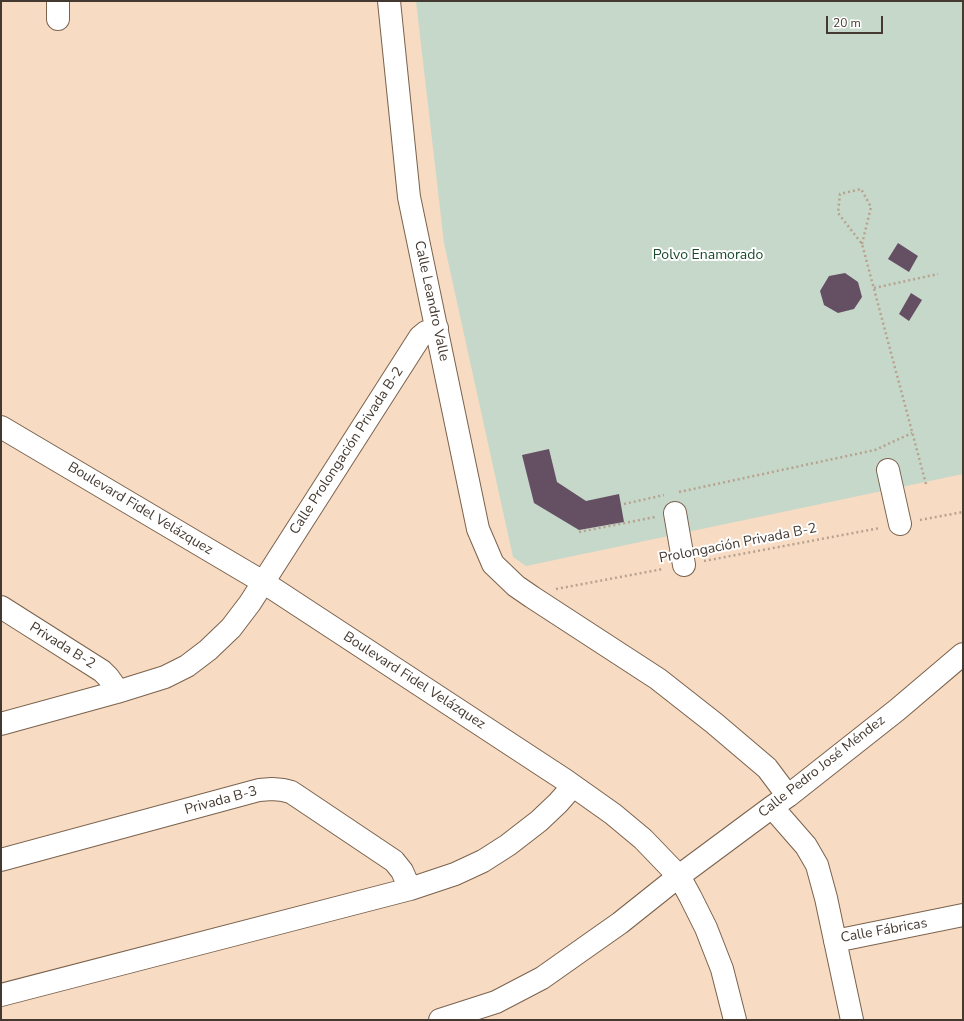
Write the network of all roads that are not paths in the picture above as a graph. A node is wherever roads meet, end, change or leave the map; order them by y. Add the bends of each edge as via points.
1 (389, 1) edge
2 (437, 328) junction
3 (1, 427) edge
4 (888, 470) dead end
5 (669, 504) road end
6 (900, 524) road end
7 (684, 565) road end
8 (264, 582) junction
9 (1, 607) edge
10 (963, 654) edge
11 (117, 692) junction
12 (1, 724) edge
13 (573, 786) junction
14 (780, 801) junction
15 (1, 860) edge
16 (678, 876) junction
17 (410, 889) junction
18 (963, 915) edge
19 (835, 941) junction
20 (1, 995) edge
21 (440, 1020) edge
22 (735, 1020) edge
23 (852, 1020) edge

1 - 2 street, Calle Leandro Valle via 408,197
2 - 8 street, Calle Prolongación Privada B-2 via 420,337
2 - 14 street, Calle Leandro Valle via 478,528 493,564 516,586 658,679 714,723 767,768
3 - 8 street, Boulevard Fidel Velázquez
4 - 6 street
5 - 7 street
8 - 11 street via 231,628 187,666 166,677
8 - 13 street, Boulevard Fidel Velázquez
9 - 11 street, Privada B-2 via 102,671
10 - 14 street, Calle Pedro José Méndez via 897,710
11 - 12 street
13 - 16 street, Boulevard Fidel Velázquez via 613,814
13 - 17 street via 539,821 483,861 455,874
14 - 16 street, Calle Pedro José Méndez
14 - 19 street, Calle Fábricas via 817,865
15 - 17 street, Privada B-3 via 259,790 272,789 287,791 300,798 394,861 402,870
16 - 21 street, Calle Pedro José Méndez via 620,923 542,978 496,1002
16 - 22 street, Boulevard Fidel Velázquez via 706,928 722,969
17 - 20 street
18 - 19 street, Calle Fábricas
19 - 23 street

